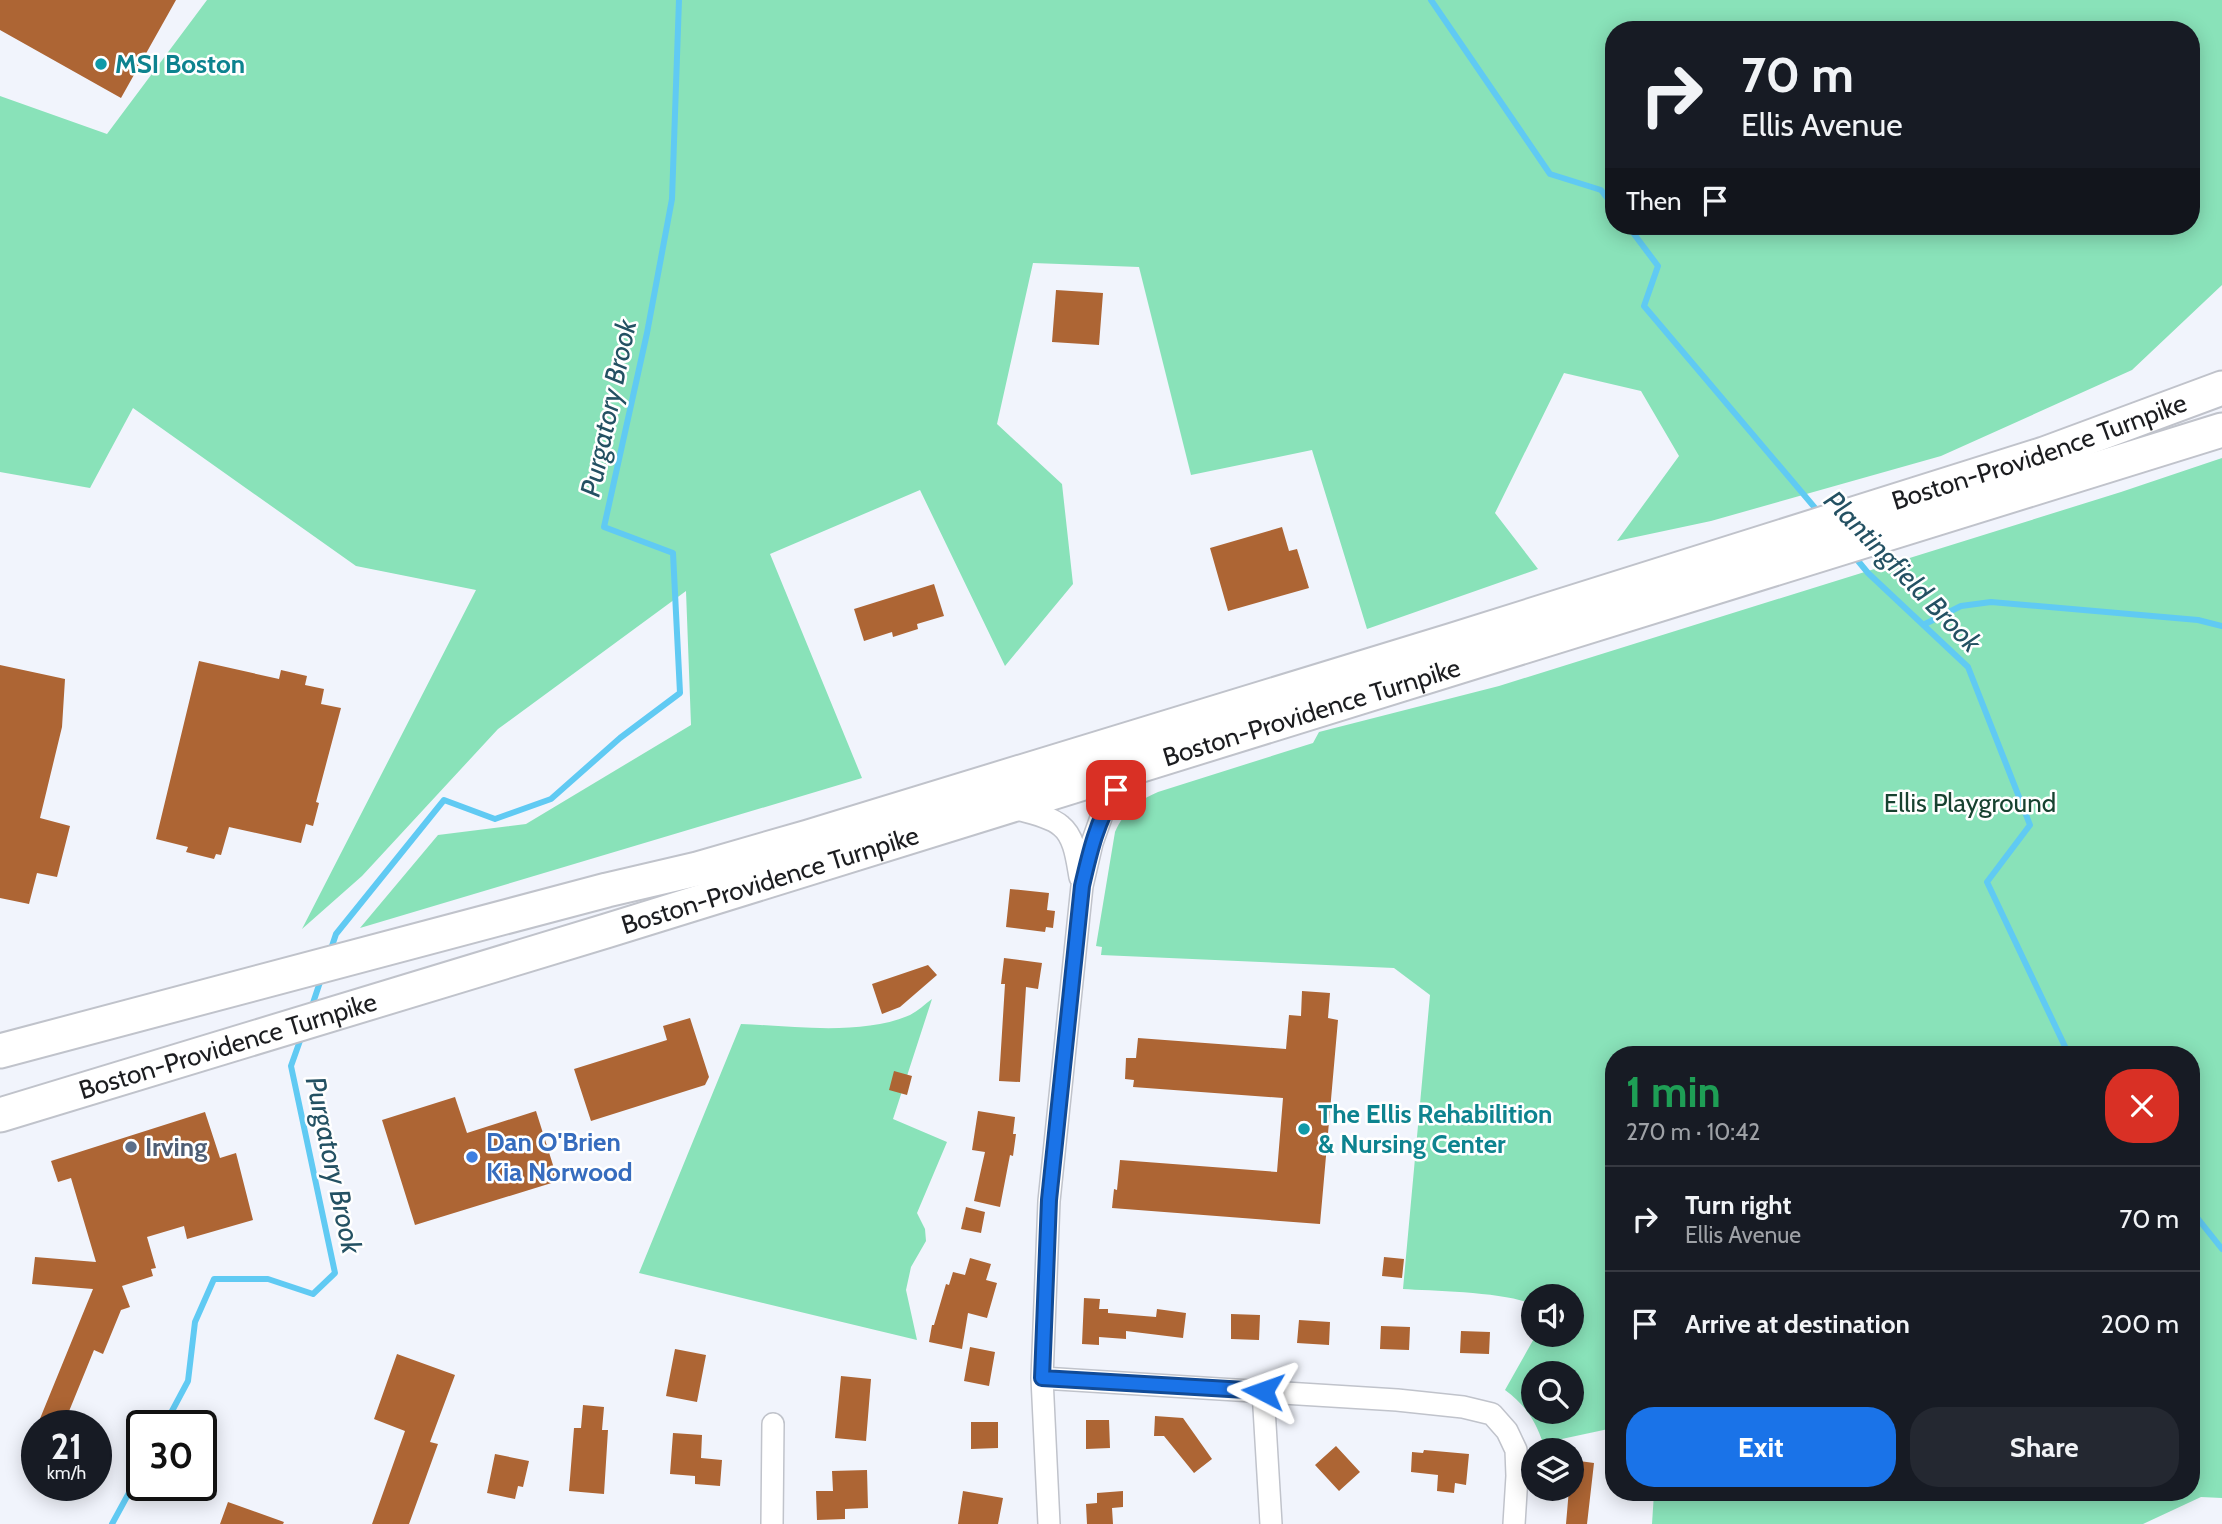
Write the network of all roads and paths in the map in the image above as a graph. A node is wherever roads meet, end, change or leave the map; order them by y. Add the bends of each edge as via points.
1 (2222, 388) edge
2 (2222, 430) edge
3 (1854, 529) junction
4 (1129, 769) junction
5 (1006, 806) junction
6 (1082, 886) junction
7 (0, 1051) edge
8 (0, 1115) edge
9 (1042, 1378) junction
10 (1263, 1391) junction
11 (773, 1424) dead end
12 (772, 1524) edge
13 (1049, 1524) edge
14 (1271, 1524) edge
15 (1514, 1524) edge

1 - 3 main road, Boston-Providence Turnpike
2 - 3 main road, Boston-Providence Turnpike
3 - 4 main road, Boston-Providence Turnpike via 1820,555
3 - 7 main road, Boston-Providence Turnpike via 1800,529 1453,640 697,869
4 - 5 main road, Boston-Providence Turnpike
4 - 6 street via 1102,812
5 - 6 street via 1062,826 1074,845
5 - 8 main road, Boston-Providence Turnpike
6 - 9 street via 1049,1200
9 - 10 street
9 - 13 street
10 - 14 street
10 - 15 street via 1397,1400 1492,1414 1516,1450
11 - 12 street

